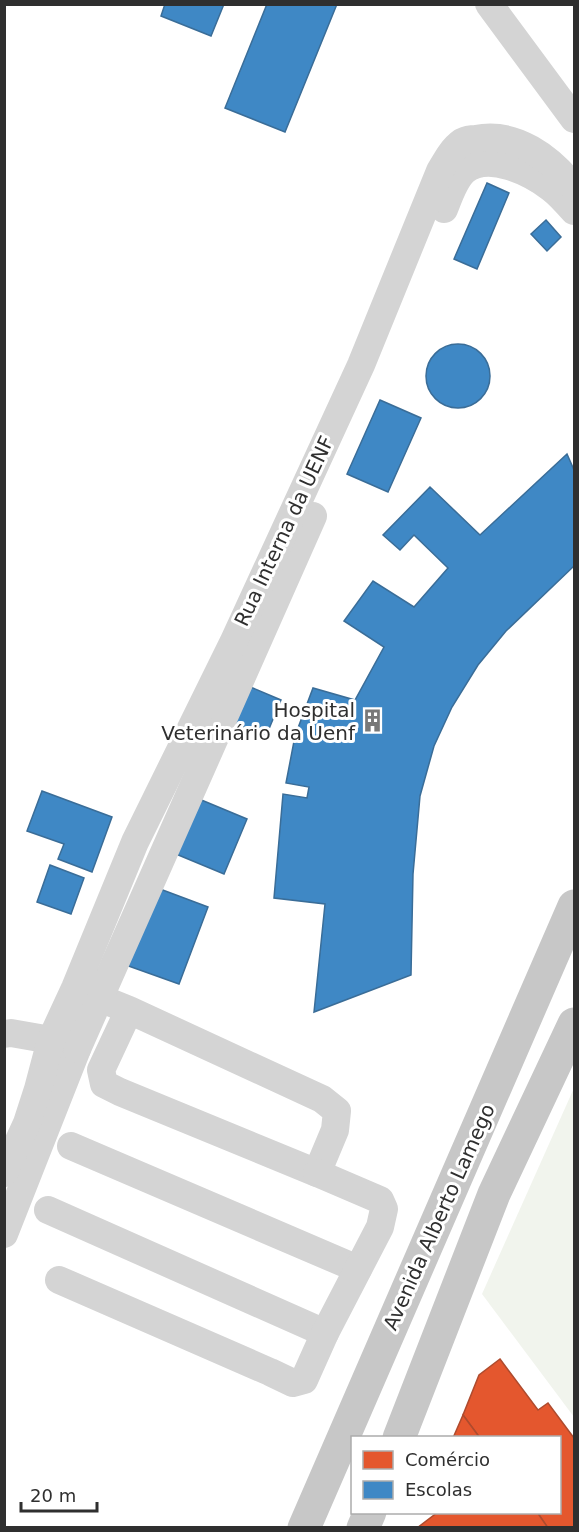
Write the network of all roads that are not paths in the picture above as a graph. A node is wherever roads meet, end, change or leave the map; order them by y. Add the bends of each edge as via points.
1 (489, 4) edge
2 (574, 119) edge
3 (574, 188) edge
4 (574, 211) edge
5 (574, 906) edge
6 (87, 993) junction
7 (129, 1010) junction
8 (574, 1024) edge
9 (4, 1034) edge
10 (51, 1040) junction
11 (77, 1049) junction
12 (72, 1146) dead end
13 (4, 1173) edge
14 (317, 1173) junction
15 (48, 1210) dead end
16 (4, 1234) edge
17 (358, 1269) junction
18 (59, 1280) dead end
19 (325, 1333) junction
20 (399, 1436) edge
21 (304, 1527) edge

1 - 2 street
3 - 6 street, Rua Interna da UENF via 539,154 504,138 463,141 450,154 356,375 233,643 135,842
4 - 6 street, Rua Interna da UENF via 551,188 505,165 485,163 458,177 344,444
5 - 21 main road, Avenida Alberto Lamego
6 - 7 street
6 - 10 street, Rua Interna da UENF
6 - 11 street, Rua Interna da UENF
7 - 14 street via 322,1099 337,1111 335,1130
7 - 14 street via 101,1070 104,1084
8 - 20 main road, Avenida Alberto Lamego via 494,1194
9 - 10 street
10 - 11 street
10 - 13 street, Rua Interna da UENF via 27,1123
11 - 16 street, Rua Interna da UENF
12 - 17 street
14 - 17 street via 380,1200 384,1209 380,1227
15 - 19 street
17 - 19 street
18 - 19 street via 292,1383 304,1380

